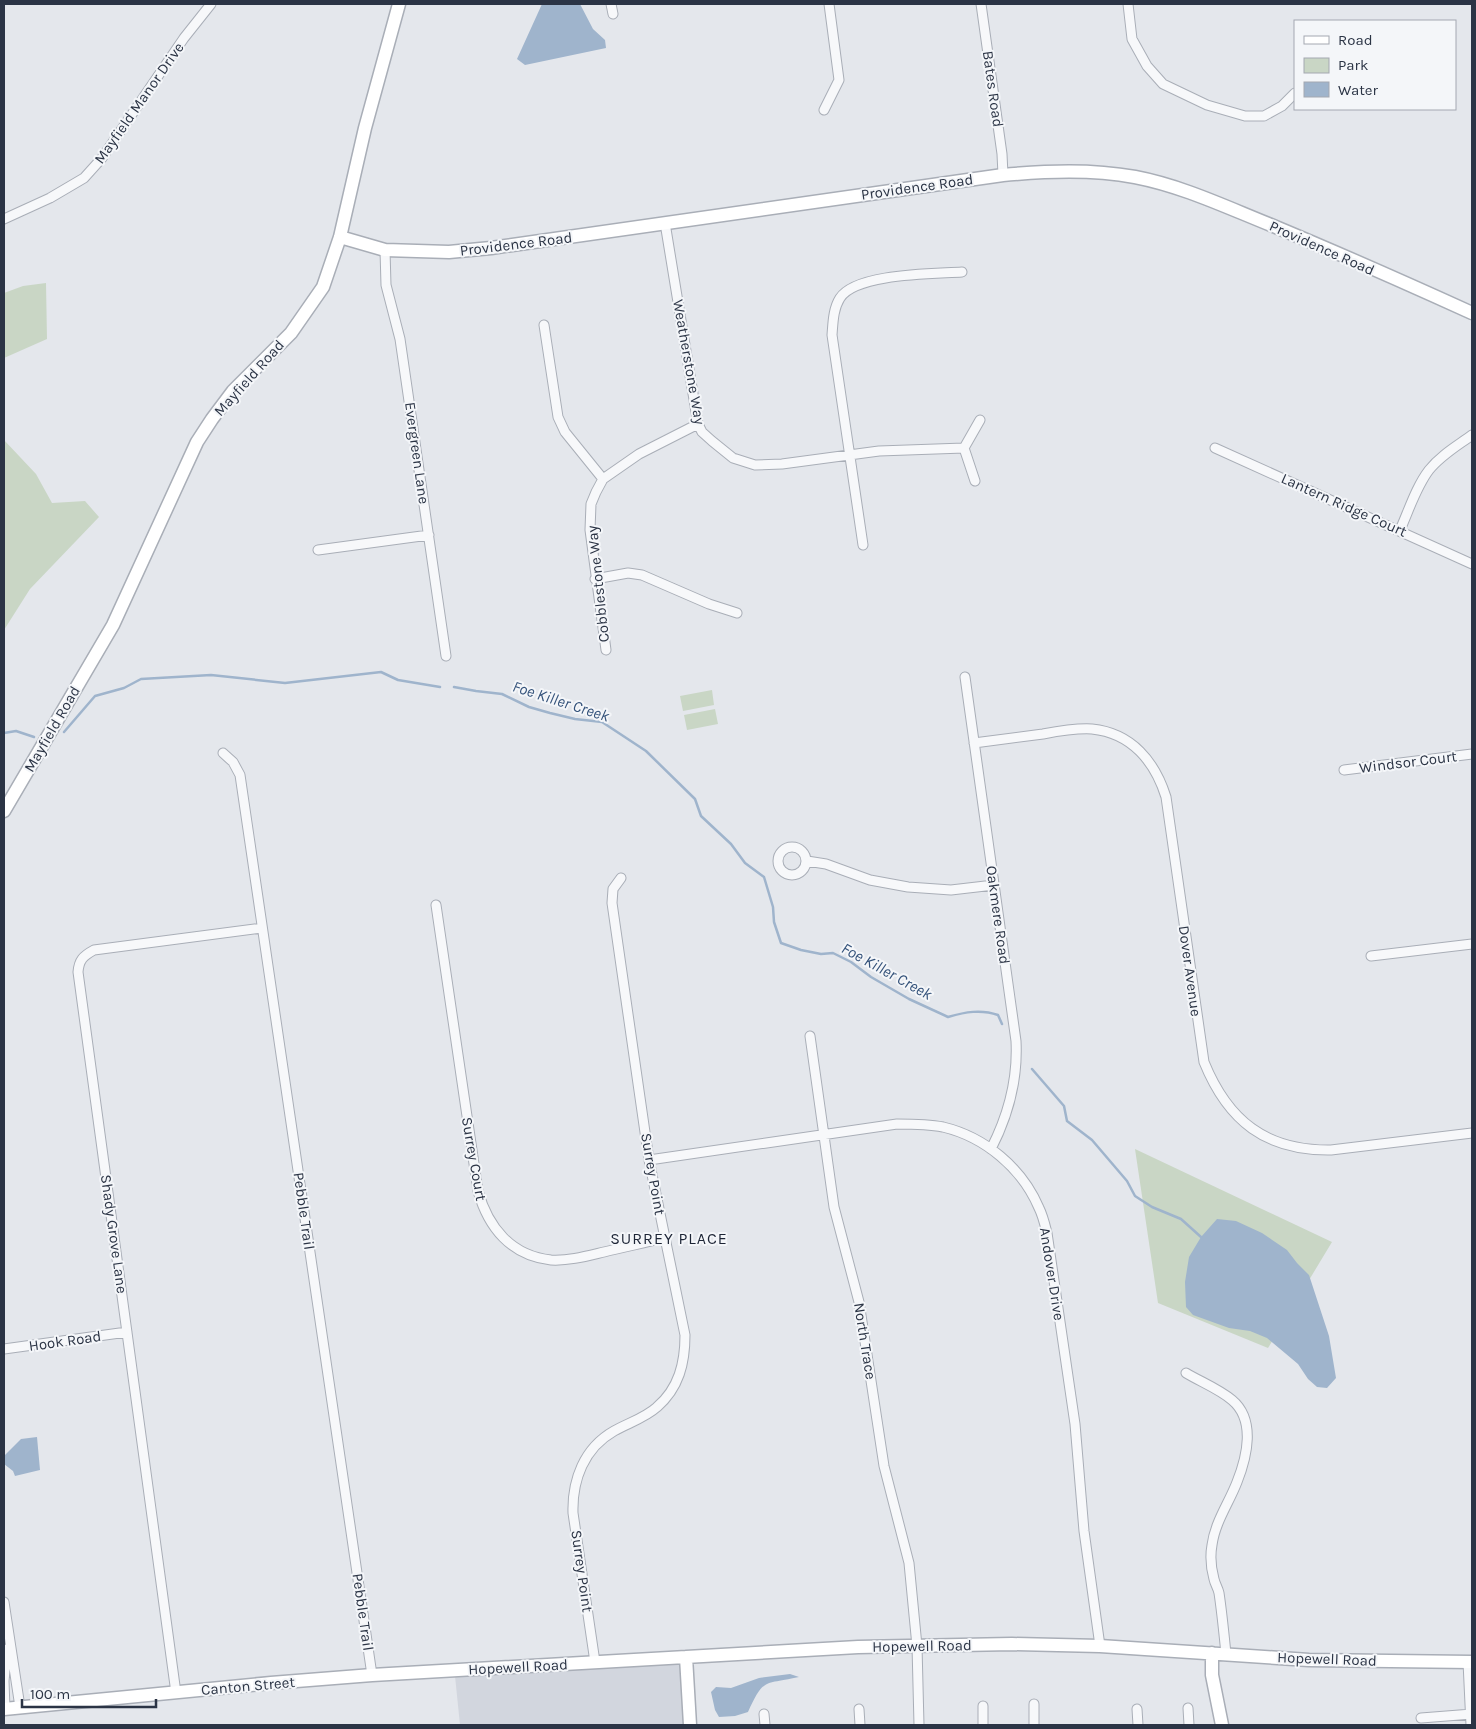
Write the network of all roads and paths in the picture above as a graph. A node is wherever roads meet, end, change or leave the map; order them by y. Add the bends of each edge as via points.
1 (211, 4) edge
2 (399, 4) edge
3 (611, 4) edge
4 (829, 4) edge
5 (981, 4) edge
6 (1128, 4) edge
7 (613, 14) dead end
8 (1294, 94) edge
9 (824, 110) dead end
10 (1003, 175) junction
11 (4, 218) edge
12 (665, 223) junction
13 (340, 237) junction
14 (385, 250) junction
15 (962, 272) dead end
16 (1472, 313) edge
17 (544, 325) dead end
18 (980, 420) dead end
19 (698, 424) junction
20 (1472, 435) edge
21 (964, 448) junction
22 (1215, 448) dead end
23 (851, 455) junction
24 (603, 479) junction
25 (975, 481) dead end
26 (1400, 530) junction
27 (429, 535) junction
28 (863, 545) dead end
29 (318, 550) dead end
30 (1472, 564) edge
31 (595, 578) junction
32 (737, 613) dead end
33 (606, 650) dead end
34 (446, 656) dead end
35 (965, 677) dead end
36 (974, 743) junction
37 (222, 753) dead end
38 (1472, 754) edge
39 (1344, 770) dead end
40 (4, 811) edge
41 (807, 861) dead end
42 (621, 878) dead end
43 (994, 885) junction
44 (436, 905) dead end
45 (262, 928) junction
46 (1472, 944) edge
47 (1371, 956) dead end
48 (810, 1036) dead end
49 (1472, 1133) edge
50 (823, 1135) junction
51 (991, 1148) junction
52 (649, 1160) junction
53 (664, 1238) junction
54 (127, 1332) junction
55 (4, 1349) edge
56 (1186, 1373) dead end
57 (4, 1602) edge
58 (8, 1636) junction
59 (917, 1646) junction
60 (1100, 1646) junction
61 (1212, 1653) junction
62 (1226, 1654) junction
63 (686, 1657) junction
64 (595, 1662) junction
65 (1470, 1662) edge
66 (372, 1675) junction
67 (16, 1682) junction
68 (4, 1683) edge
69 (176, 1692) junction
70 (1034, 1704) dead end
71 (983, 1706) dead end
72 (20, 1707) junction
73 (1188, 1708) dead end
74 (4, 1709) edge
75 (859, 1710) dead end
76 (1137, 1710) dead end
77 (764, 1714) dead end
78 (1471, 1714) edge
79 (1421, 1718) dead end
80 (690, 1725) edge
81 (765, 1725) edge
82 (860, 1725) edge
83 (919, 1725) edge
84 (983, 1725) edge
85 (1034, 1725) edge
86 (1138, 1725) edge
87 (1189, 1725) edge
88 (1222, 1725) edge
89 (1472, 1725) edge

1 - 11 street, Mayfield Manor Drive via 102,158 84,178 50,198
2 - 13 street, Mayfield Road via 365,128
3 - 7 street
4 - 9 street via 839,80
5 - 10 street, Bates Road
6 - 8 street via 1132,39 1147,66 1163,84 1207,105 1245,116 1264,116 1282,106
10 - 12 street, Providence Road
10 - 16 street, Providence Road via 1048,170 1091,171 1135,177 1177,188 1316,244
12 - 14 street, Providence Road via 491,248 449,252
12 - 19 street, Weatherstone Way
13 - 14 street, Providence Road
13 - 40 street, Mayfield Road via 322,286 296,325 233,391 197,442 113,625
14 - 27 street, Evergreen Lane via 386,285 400,339
15 - 23 street via 876,279 857,285 841,297 832,335
17 - 24 street via 558,417 565,432
18 - 21 street
19 - 23 street, Weatherstone Way via 702,432 733,458 755,465
19 - 24 street, Cobblestone Way via 639,454
20 - 26 street via 1445,454 1430,470 1418,488
21 - 23 street, Weatherstone Way
21 - 25 street
22 - 26 street, Lantern Ridge Court
23 - 28 street
24 - 31 street, Cobblestone Way via 591,504
26 - 30 street, Lantern Ridge Court
27 - 29 street
27 - 34 street, Evergreen Lane
31 - 32 street via 642,575
31 - 33 street, Cobblestone Way
35 - 36 street, Oakmere Road
36 - 43 street, Oakmere Road
36 - 49 street, Dover Avenue via 1093,729 1126,740 1152,763 1166,797 1204,1062 1225,1103 1241,1120 1277,1142 1314,1150
37 - 45 street, Pebble Trail via 234,762 240,775
38 - 39 street, Windsor Court
41 - 43 street via 826,864 870,880 908,887 951,890
42 - 52 street, Surrey Point via 613,889 612,903
43 - 51 street, Oakmere Road via 1016,1058 1010,1105
44 - 53 street, Surrey Court via 478,1191 491,1224 518,1249 552,1260 575,1259
45 - 54 street, Shady Grove Lane via 94,950 79,964
45 - 66 street, Pebble Trail
46 - 47 street
48 - 50 street, North Trace
50 - 51 street, Andover Drive via 897,1124 923,1124 958,1132
50 - 52 street, Andover Drive
50 - 59 street, North Trace via 834,1207 859,1302 884,1466 909,1563
51 - 60 street, Andover Drive via 1027,1185 1040,1208 1048,1233 1075,1424 1084,1531
52 - 53 street, Surrey Point
53 - 64 street, Surrey Point via 685,1335 681,1373 672,1391 658,1407 612,1432 594,1446 581,1467 574,1488 573,1513
54 - 55 street, Hook Road
54 - 69 street, Shady Grove Lane
56 - 62 street via 1232,1400 1242,1411 1248,1436 1237,1484 1221,1514 1212,1544 1211,1562
57 - 58 street
58 - 67 street
58 - 68 street
59 - 60 street, Hopewell Road
59 - 63 street, Hopewell Road
59 - 83 street, North Trace
60 - 61 street, Hopewell Road
61 - 62 street, Hopewell Road
61 - 88 street via 1212,1675
62 - 65 street, Hopewell Road via 1309,1660
63 - 64 street, Hopewell Road
63 - 80 street
64 - 66 street, Hopewell Road
65 - 78 street
66 - 69 street, Canton Street
67 - 68 street
67 - 72 street
68 - 74 street
69 - 72 street, Canton Street
70 - 85 street
71 - 84 street
72 - 74 street, Canton Street
73 - 87 street
75 - 82 street
76 - 86 street
77 - 81 street
78 - 79 street
78 - 89 street

